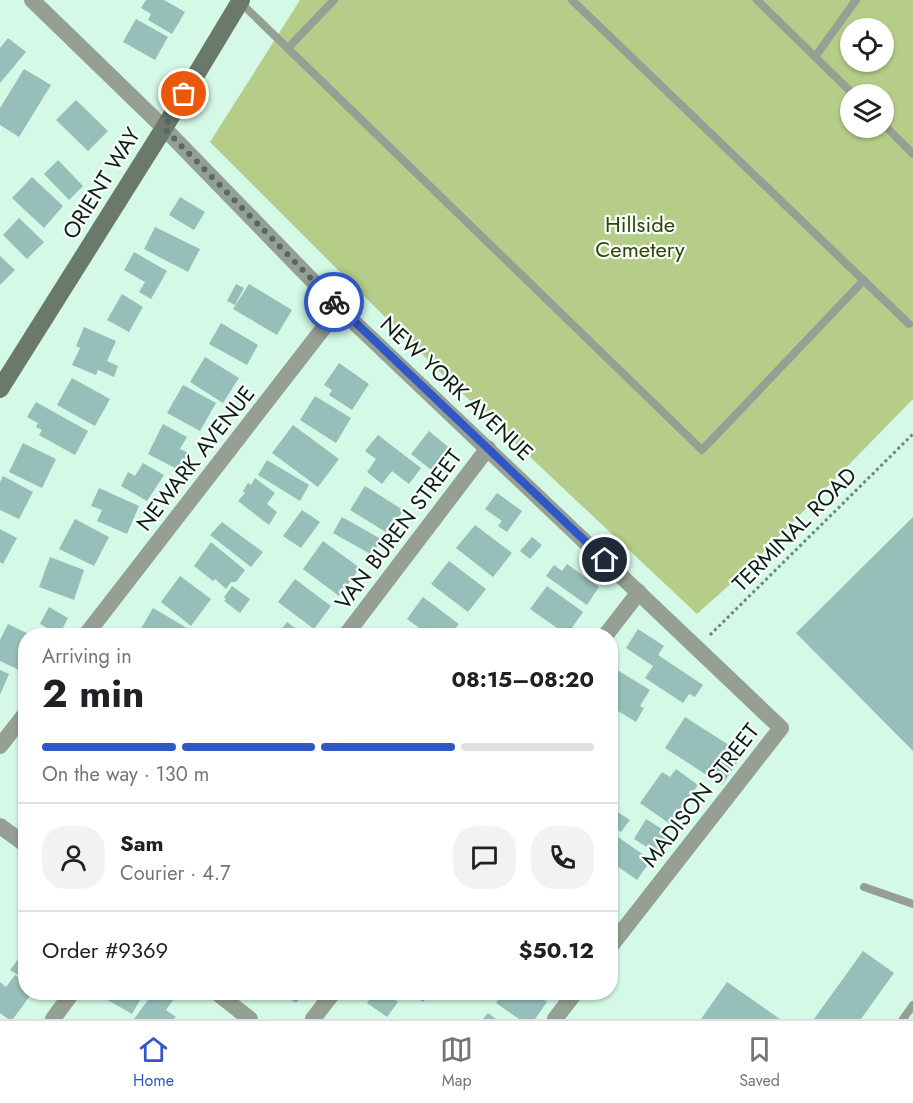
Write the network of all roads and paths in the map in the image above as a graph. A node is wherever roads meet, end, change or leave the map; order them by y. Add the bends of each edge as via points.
1 (32, 0) edge
2 (334, 0) edge
3 (572, 0) edge
4 (758, 0) edge
5 (856, 0) edge
6 (240, 1) edge
7 (288, 48) junction
8 (815, 57) junction
9 (843, 84) edge
10 (164, 128) junction
11 (894, 135) edge
12 (913, 154) edge
13 (864, 280) junction
14 (339, 308) junction
15 (909, 324) dead end
16 (0, 389) edge
17 (913, 434) edge
18 (488, 448) junction
19 (639, 592) junction
20 (91, 628) edge
21 (351, 628) edge
22 (611, 628) edge
23 (698, 647) junction
24 (18, 723) edge
25 (781, 728) joint
26 (0, 746) edge
27 (0, 826) edge
28 (18, 840) edge
29 (864, 887) dead end
30 (913, 904) edge
31 (618, 937) edge
32 (67, 1000) edge
33 (226, 1000) edge
34 (328, 1000) edge
35 (570, 1000) edge
36 (913, 1005) edge
37 (53, 1019) edge
38 (250, 1019) edge
39 (313, 1019) edge
40 (555, 1019) edge
41 (903, 1019) edge

1 - 10 street, NEW YORK AVENUE
2 - 7 lane
3 - 13 lane
4 - 8 lane
5 - 8 lane
6 - 7 lane
6 - 10 street, ORIENT WAY
7 - 13 lane via 702,450
8 - 9 lane
10 - 14 street, NEW YORK AVENUE
10 - 16 street, ORIENT WAY
11 - 12 lane
13 - 15 lane
14 - 18 street, NEW YORK AVENUE
14 - 20 street, NEWARK AVENUE
17 - 23 path, TERMINAL ROAD
18 - 19 street, NEW YORK AVENUE
18 - 21 street, VAN BUREN STREET
19 - 22 street
19 - 23 street, NEW YORK AVENUE
23 - 25 street, NEW YORK AVENUE
24 - 26 street
25 - 31 street, MADISON STREET
27 - 28 street
29 - 30 lane
32 - 37 street
33 - 38 street
34 - 39 street
35 - 40 street
36 - 41 lane

